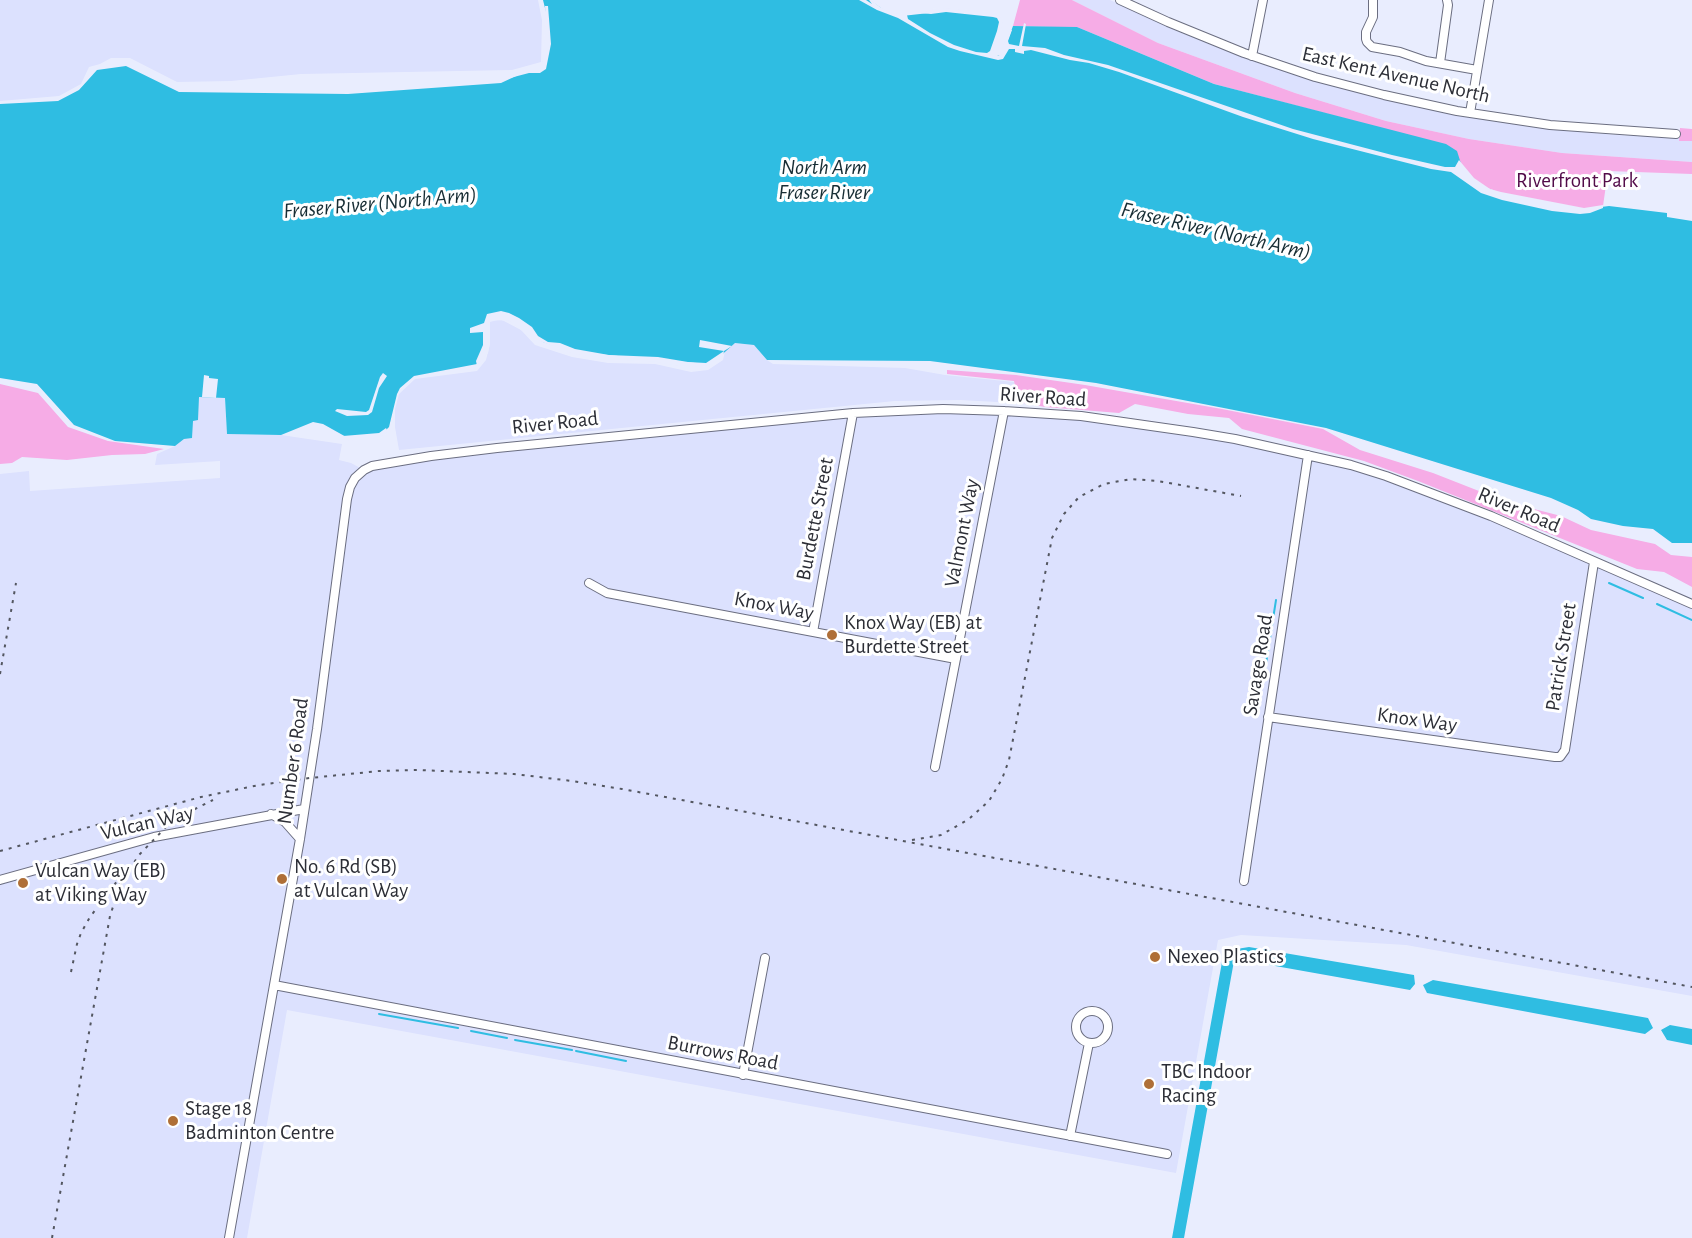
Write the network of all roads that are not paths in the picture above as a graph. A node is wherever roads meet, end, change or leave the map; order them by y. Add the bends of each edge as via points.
1 (1120, 0) edge
2 (1263, 0) edge
3 (1373, 0) edge
4 (1447, 0) edge
5 (1489, 0) edge
6 (1252, 56) junction
7 (1440, 63) junction
8 (1477, 70) junction
9 (1470, 113) junction
10 (1676, 134) dead end
11 (1004, 411) junction
12 (853, 413) junction
13 (1308, 455) junction
14 (364, 470) joint
15 (1594, 562) junction
16 (589, 583) dead end
17 (1692, 604) edge
18 (813, 632) junction
19 (956, 659) junction
20 (1268, 717) junction
21 (1560, 757) joint
22 (935, 767) dead end
23 (304, 808) junction
24 (271, 814) junction
25 (300, 839) junction
26 (0, 880) edge
27 (1244, 881) dead end
28 (765, 957) dead end
29 (274, 986) junction
30 (1089, 1043) dead end
31 (743, 1075) junction
32 (1070, 1136) junction
33 (1167, 1154) dead end
34 (229, 1238) edge

1 - 6 street, East Kent Avenue North
2 - 6 street
3 - 7 street via 1373,17 1366,35 1369,45
4 - 7 street
5 - 8 street
6 - 9 street, East Kent Avenue North via 1338,83
7 - 8 street
8 - 9 street
9 - 10 street, East Kent Avenue North via 1570,127
11 - 12 street, River Road
11 - 13 street, River Road via 1081,416 1193,432
11 - 19 street, Valmont Way
12 - 14 street, River Road via 497,448 383,463
12 - 18 street, Burdette Street
13 - 15 street, River Road via 1418,488
13 - 20 street, Savage Road
14 - 23 street, Number 6 Road via 355,478 347,499
15 - 17 street, River Road
15 - 21 street, Patrick Street
16 - 18 street, Knox Way via 607,594
18 - 19 street, Knox Way
19 - 22 street, Valmont Way
20 - 21 street, Knox Way
20 - 27 street, Savage Road
23 - 24 street, Vulcan Way
23 - 25 street, Number 6 Road
24 - 25 street via 285,822
24 - 26 street, Vulcan Way via 154,837
25 - 29 street, Number 6 Road
28 - 31 street
29 - 31 street, Burrows Road
29 - 34 street, Number 6 Road
30 - 32 street
31 - 32 street, Burrows Road
32 - 33 street, Burrows Road

